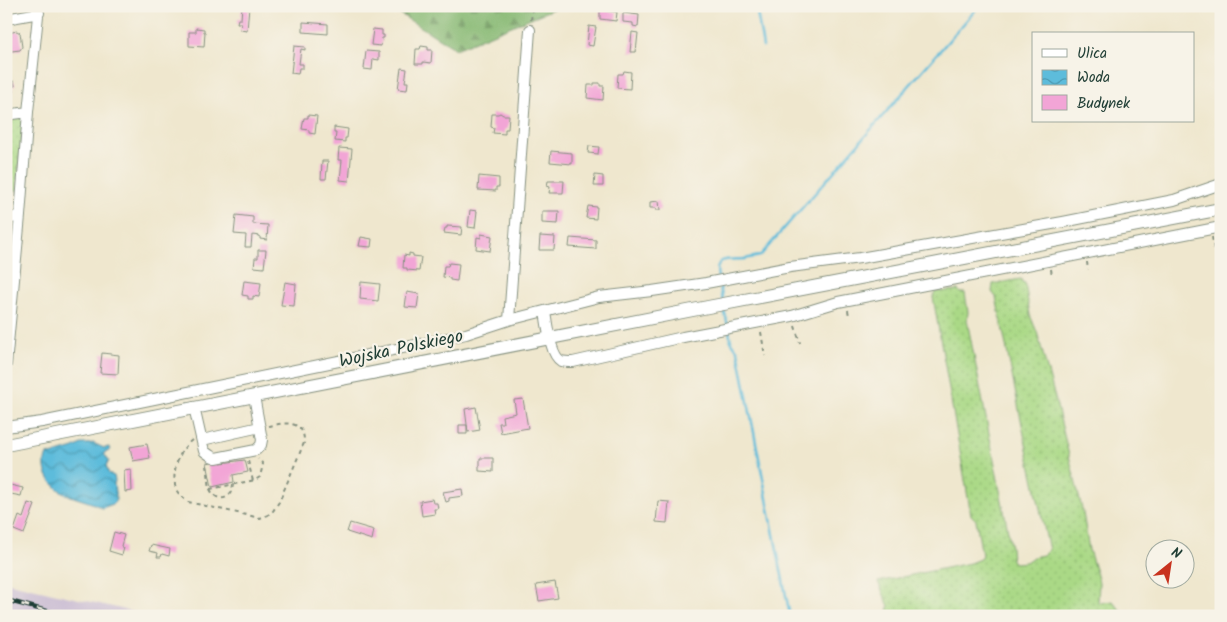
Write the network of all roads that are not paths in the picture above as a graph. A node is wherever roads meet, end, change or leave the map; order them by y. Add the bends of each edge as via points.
1 (39, 10) edge
2 (6, 19) edge
3 (530, 30) road end
4 (28, 112) junction
5 (6, 115) edge
6 (1221, 184) edge
7 (1221, 209) edge
8 (20, 216) junction
9 (6, 219) edge
10 (1221, 227) edge
11 (545, 311) junction
12 (509, 320) junction
13 (550, 338) junction
14 (6, 366) edge
15 (254, 396) junction
16 (194, 408) junction
17 (6, 427) edge
18 (260, 427) junction
19 (201, 438) junction
20 (6, 445) edge

1 - 2 street
1 - 4 street
3 - 12 street
4 - 5 street
4 - 8 street
6 - 11 street, Wojska Polskiego via 1174,200 1063,222 706,283 599,297
7 - 13 main road, Wojska Polskiego
8 - 9 street
8 - 14 street
10 - 13 street via 838,302 792,316 573,362 562,362 556,357
11 - 12 street, Wojska Polskiego
11 - 13 street
12 - 17 street, Wojska Polskiego via 466,334 407,347
13 - 15 main road, Wojska Polskiego
15 - 16 main road, Wojska Polskiego
15 - 18 street
16 - 19 street
16 - 20 main road, Wojska Polskiego
18 - 19 street
18 - 19 street via 262,440 256,450 216,458 204,451

